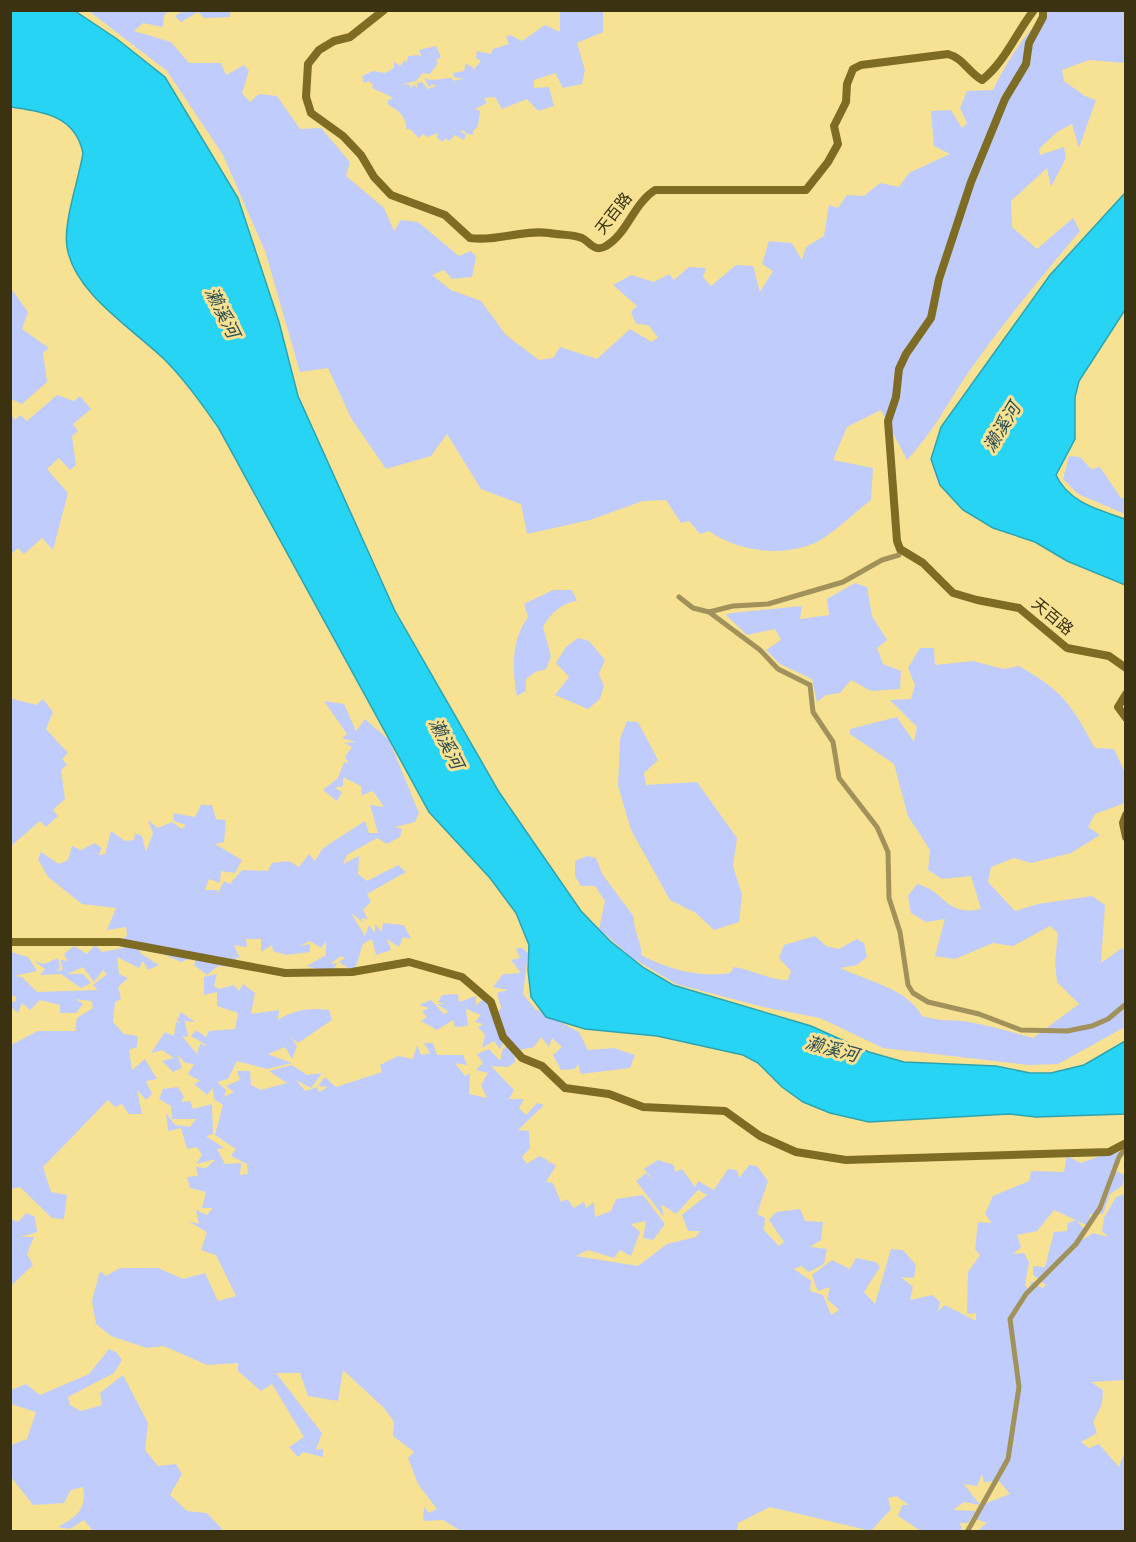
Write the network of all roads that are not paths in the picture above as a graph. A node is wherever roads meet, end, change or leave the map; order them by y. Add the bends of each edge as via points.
1 (384, 10) edge
2 (1034, 10) edge
3 (1043, 10) edge
4 (900, 549) junction
5 (679, 597) dead end
6 (709, 612) junction
7 (1125, 669) edge
8 (1125, 694) edge
9 (1125, 718) edge
10 (1125, 815) edge
11 (1125, 837) edge
12 (10, 942) edge
13 (1125, 1004) edge
14 (1125, 1145) edge
15 (966, 1532) edge

1 - 2 main road, 天百路 via 351,37 319,50 308,64 306,97 311,113 343,136 392,195 445,215 470,238 541,232 582,238 595,248 604,248 617,236 640,201 655,190 806,190 837,144 834,126 846,102 853,69 948,54 956,56 982,80 1001,61
3 - 4 main road via 1029,43 1026,64 1005,99 971,182 939,279 931,318 899,369 888,421
4 - 6 street via 899,555 843,582 768,604
4 - 7 main road, 天百路 via 923,563 953,593 1019,608 1067,648 1109,656
5 - 6 street via 693,608
6 - 13 street via 760,650 778,669 810,685 813,712 832,742 839,778 877,827 888,852 889,898 913,993 928,1002 979,1014 1021,1030 1067,1031 1092,1026
8 - 9 main road via 1118,707
10 - 11 main road
12 - 14 main road via 119,942 285,973 352,972 410,962 462,977 491,1002 502,1037 522,1058 542,1066 565,1088 609,1094 643,1107 725,1111 760,1136 796,1152 846,1160 1109,1152
14 - 15 street via 1100,1208 1076,1244 1026,1294 1010,1319 1019,1387 1008,1460

